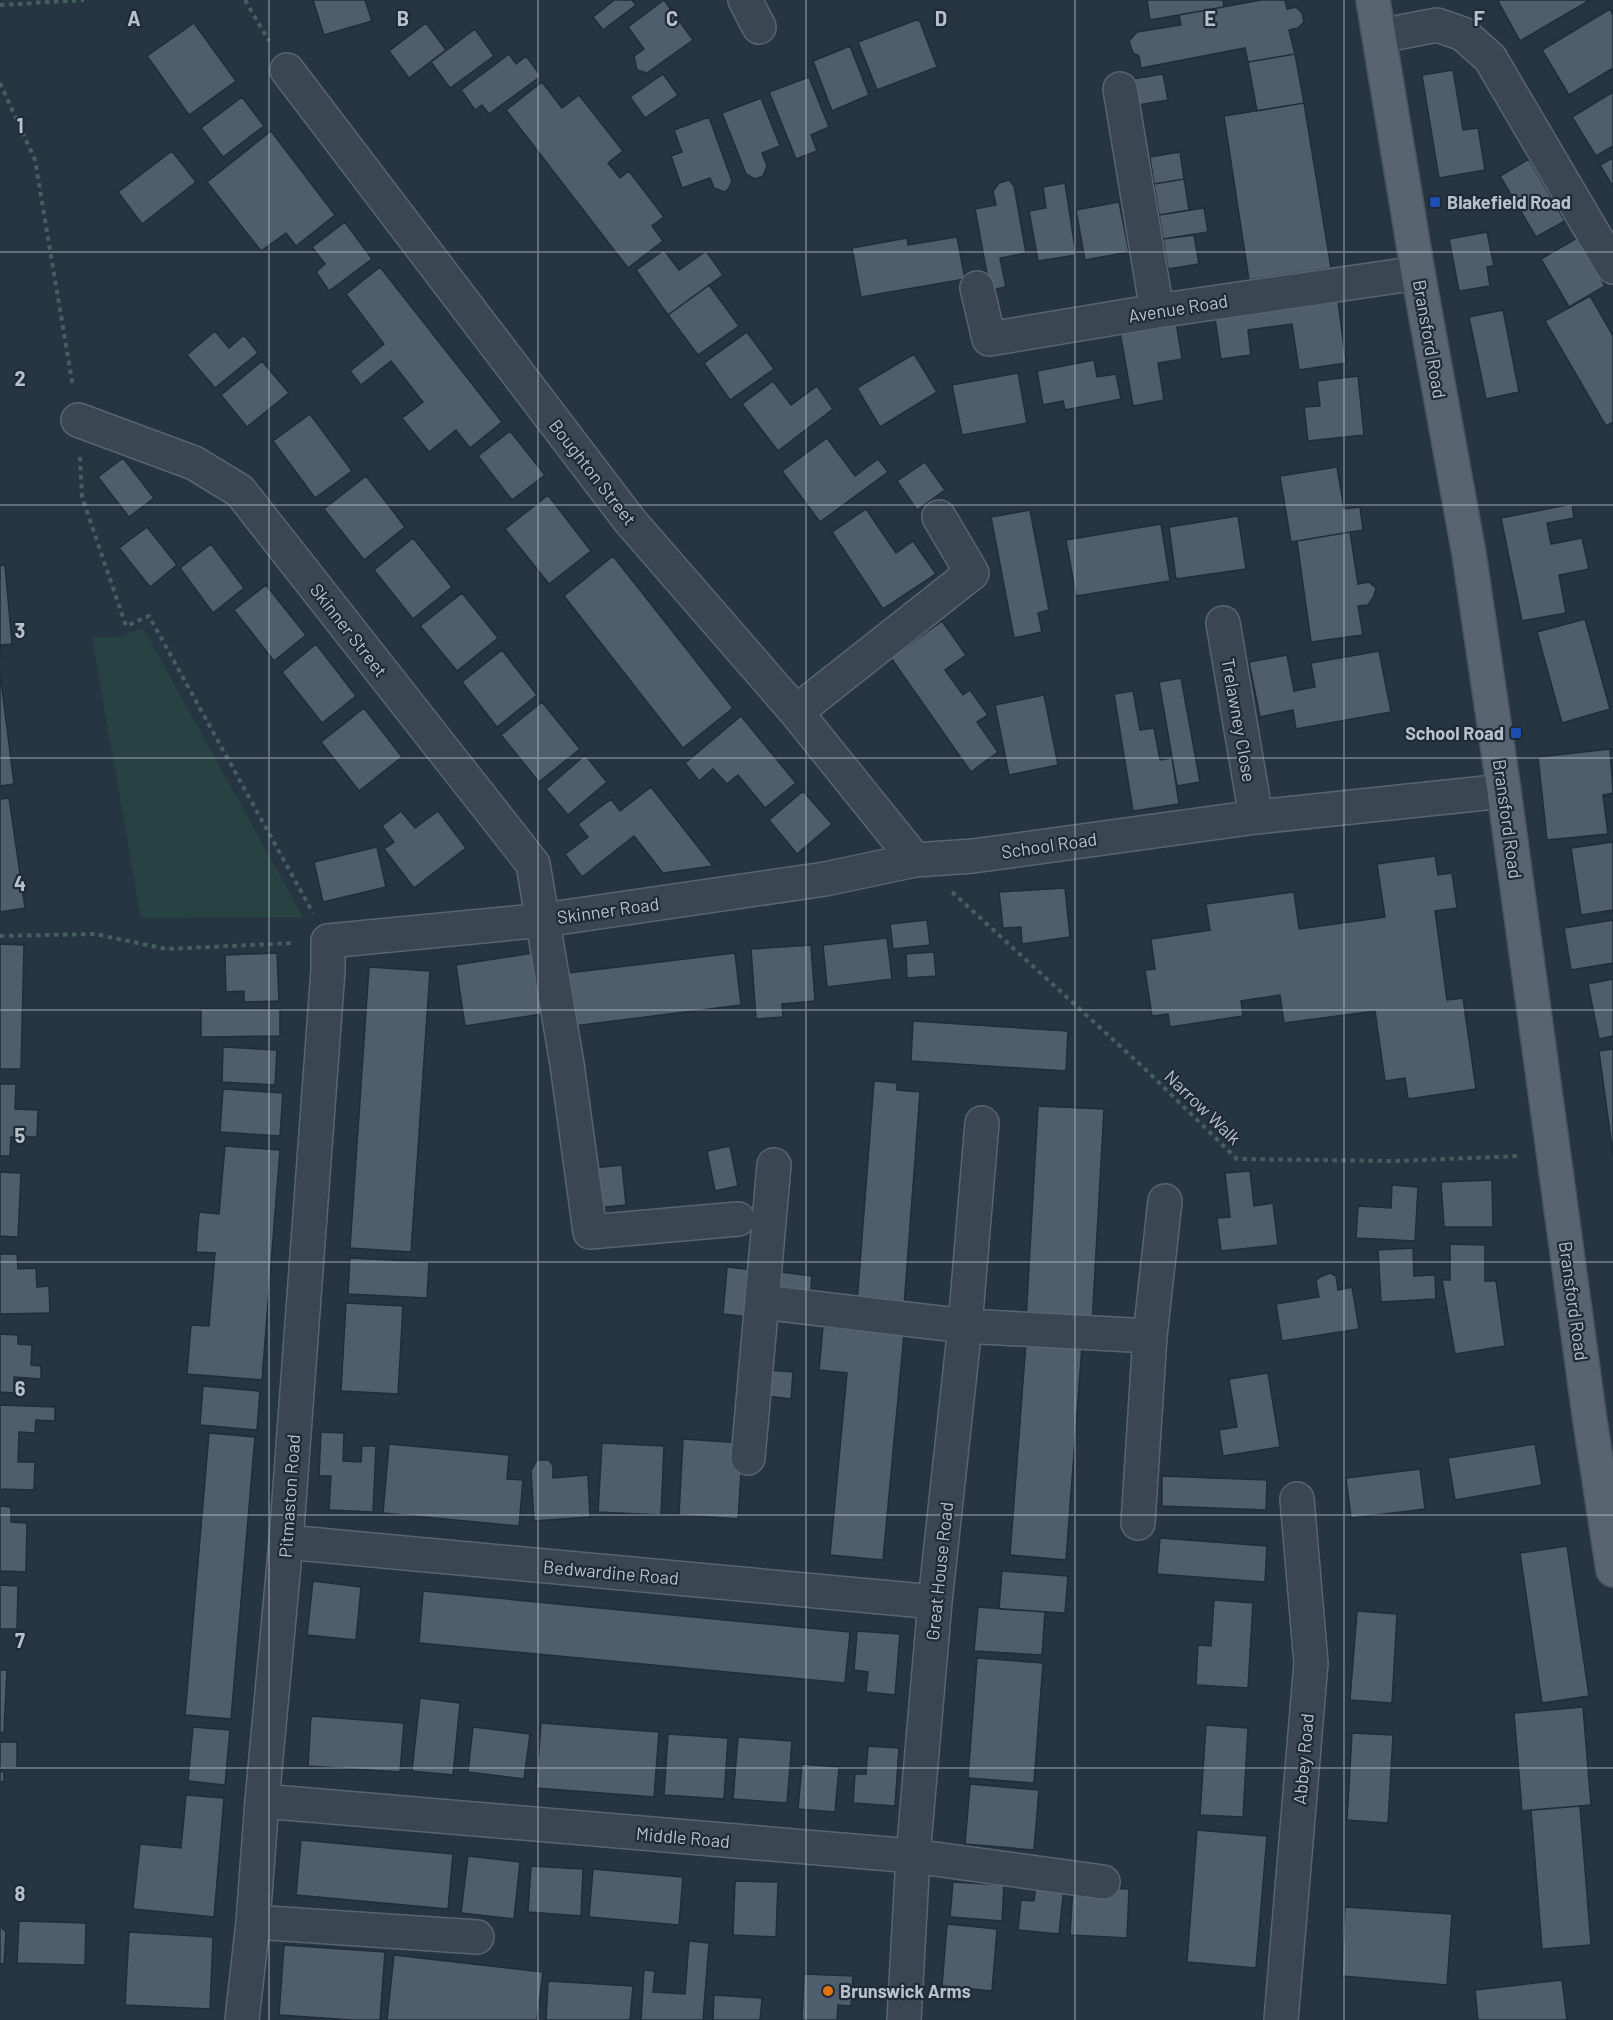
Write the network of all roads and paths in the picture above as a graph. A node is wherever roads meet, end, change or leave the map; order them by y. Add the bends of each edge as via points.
1 (84, 0) edge
2 (244, 0) edge
3 (1372, 0) edge
4 (0, 5) edge
5 (1380, 36) junction
6 (287, 70) joint
7 (0, 83) edge
8 (1120, 89) dead end
9 (1613, 267) edge
10 (1418, 273) junction
11 (977, 288) dead end
12 (1157, 311) junction
13 (78, 420) junction
14 (939, 517) dead end
15 (1222, 623) dead end
16 (796, 712) junction
17 (1504, 791) junction
18 (1256, 817) junction
19 (915, 860) junction
20 (544, 920) junction
21 (0, 936) edge
22 (328, 956) junction
23 (982, 1123) dead end
24 (1554, 1156) junction
25 (774, 1165) dead end
26 (1165, 1201) dead end
27 (738, 1219) dead end
28 (762, 1302) junction
29 (965, 1326) junction
30 (1150, 1336) junction
31 (748, 1458) dead end
32 (1297, 1499) dead end
33 (1137, 1523) dead end
34 (286, 1542) junction
35 (1613, 1570) edge
36 (935, 1602) junction
37 (262, 1801) junction
38 (913, 1856) junction
39 (1103, 1882) dead end
40 (254, 1922) junction
41 (477, 1937) dead end
42 (242, 2020) edge
43 (904, 2020) edge
44 (1281, 2020) edge

1 - 4 path
2 - 6 path
3 - 5 main road, Bransford Road
5 - 9 street via 1437,25 1463,34 1490,58
5 - 10 main road, Bransford Road
6 - 16 street, Boughton Street via 630,521
7 - 13 path via 35,160
8 - 12 street
10 - 12 street, Avenue Road
10 - 17 main road, Bransford Road via 1469,554
11 - 12 street, Avenue Road via 989,339
13 - 20 street, Skinner Street via 194,463 240,491 533,864
13 - 22 path via 82,497 126,626 149,616
14 - 16 street via 972,573
15 - 18 street, Trelawney Close
16 - 19 street, Boughton Street
17 - 18 street, School Road
17 - 24 main road, Bransford Road
18 - 19 street, School Road via 973,856
19 - 20 street, Skinner Road via 825,879
19 - 24 path, Narrow Walk via 1144,1068 1237,1159 1396,1161
20 - 22 street, Skinner Road
20 - 27 street, Skinner Street via 590,1232
21 - 22 path via 94,934 166,949
22 - 34 street, Pitmaston Road
23 - 29 street, Great House Road
24 - 35 main road, Bransford Road
25 - 28 street
26 - 30 street
28 - 29 street
28 - 31 street
29 - 30 street
29 - 36 street, Great House Road
30 - 33 street
32 - 44 street, Abbey Road via 1311,1664
34 - 36 street, Bedwardine Road
34 - 37 street, Pitmaston Road
36 - 38 street, Great House Road
37 - 38 street, Middle Road
37 - 40 street, Pitmaston Road
38 - 39 street, Middle Road
38 - 43 street, Great House Road
40 - 41 street
40 - 42 street, Pitmaston Road

